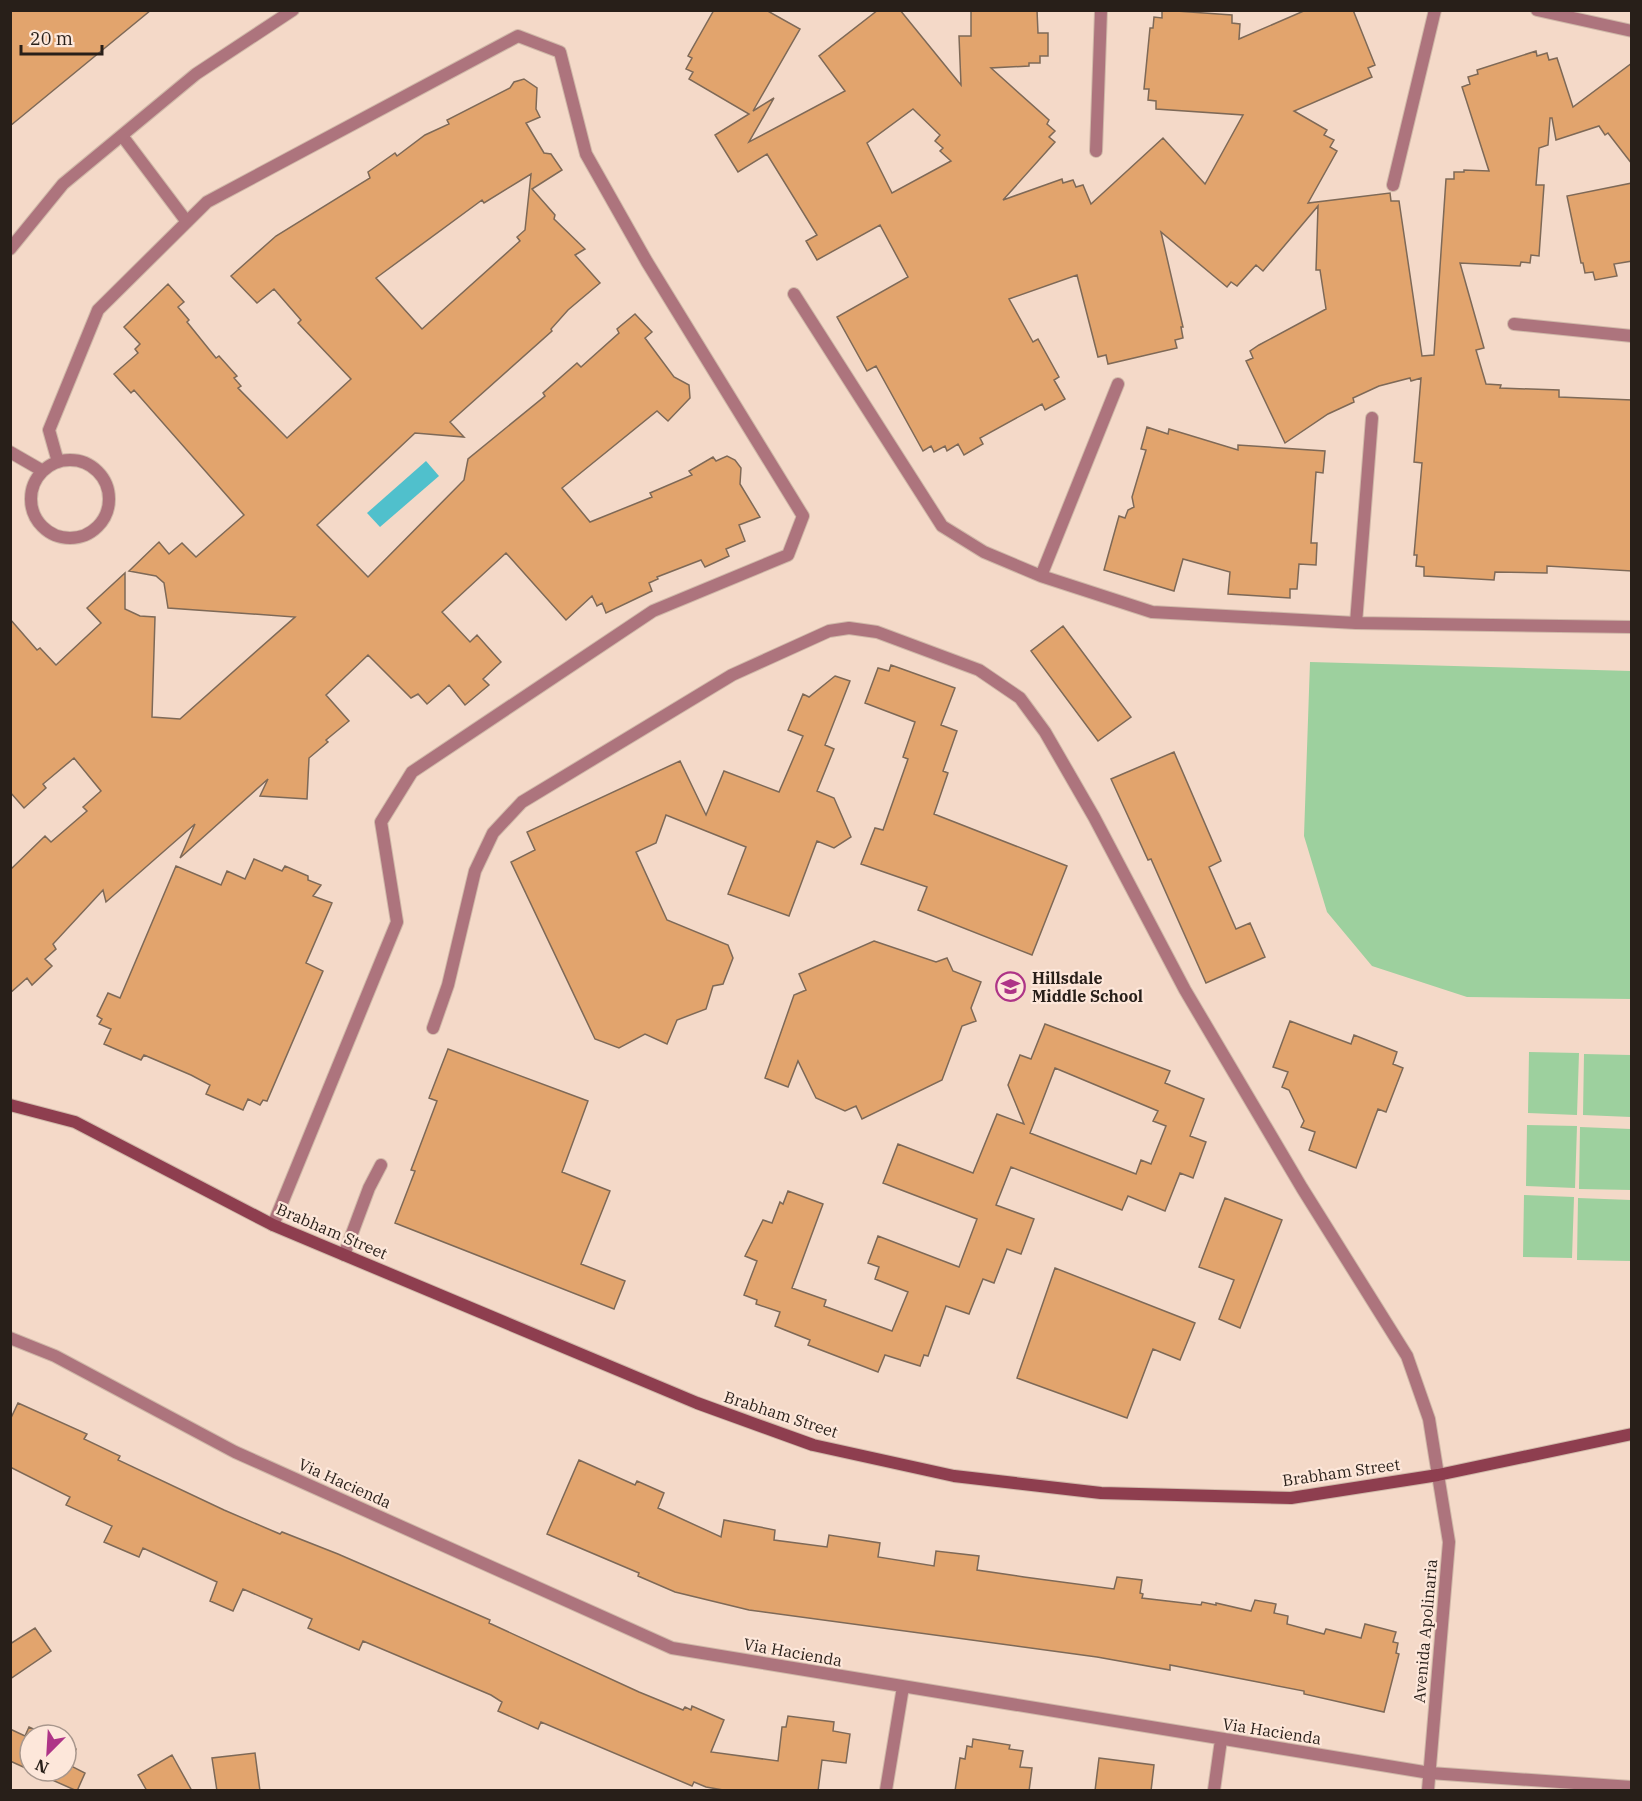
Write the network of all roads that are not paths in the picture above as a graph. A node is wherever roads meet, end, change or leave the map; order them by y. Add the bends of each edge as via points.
1 (293, 10) edge
2 (1101, 10) edge
3 (1435, 10) edge
4 (1537, 10) edge
5 (1632, 31) edge
6 (123, 137) junction
7 (1096, 151) dead end
8 (1393, 185) dead end
9 (188, 222) junction
10 (10, 249) edge
11 (794, 294) dead end
12 (1514, 324) dead end
13 (1632, 336) edge
14 (1118, 384) dead end
15 (1372, 418) dead end
16 (10, 452) edge
17 (58, 462) junction
18 (43, 471) junction
19 (1041, 576) junction
20 (1356, 623) junction
21 (1632, 627) edge
22 (433, 1028) dead end
23 (10, 1105) edge
24 (381, 1165) dead end
25 (273, 1225) junction
26 (344, 1255) junction
27 (10, 1338) edge
28 (1632, 1434) edge
29 (1438, 1475) junction
30 (903, 1687) junction
31 (1221, 1740) junction
32 (1430, 1773) junction
33 (1632, 1787) edge
34 (886, 1791) edge
35 (1214, 1791) edge
36 (1428, 1791) edge

1 - 6 street via 196,74
2 - 7 street
3 - 8 street
4 - 5 street
6 - 9 street
6 - 10 street via 63,184
9 - 17 street via 98,310 49,430
9 - 25 street via 207,202 518,36 560,52 586,154 647,262 803,516 789,555 653,611 412,772 381,822 397,922
11 - 19 street via 942,526 984,552
12 - 13 street
14 - 19 street
15 - 20 street
16 - 18 street
17 - 18 street
17 - 18 street via 85,463 107,487 104,520 83,536 57,536 36,520 31,494
19 - 20 street via 1152,612
20 - 21 street
22 - 29 street, Avenida Apolinaria via 448,985 475,871 493,833 522,802 732,675 829,631 849,628 877,632 979,670 1020,698 1045,732 1185,990 1407,1356 1429,1419
23 - 25 main road, Brabham Street via 75,1122
24 - 26 street
25 - 26 main road, Brabham Street
26 - 29 main road, Brabham Street via 697,1403 802,1442 954,1476 1101,1493 1291,1498
27 - 30 street, Via Hacienda via 55,1356 235,1452 672,1648
28 - 29 main road, Brabham Street
29 - 32 street, Avenida Apolinaria via 1449,1542
30 - 31 street, Via Hacienda
30 - 34 street
31 - 32 street, Via Hacienda
31 - 35 street
32 - 33 street, Via Hacienda
32 - 36 street, Avenida Apolinaria

